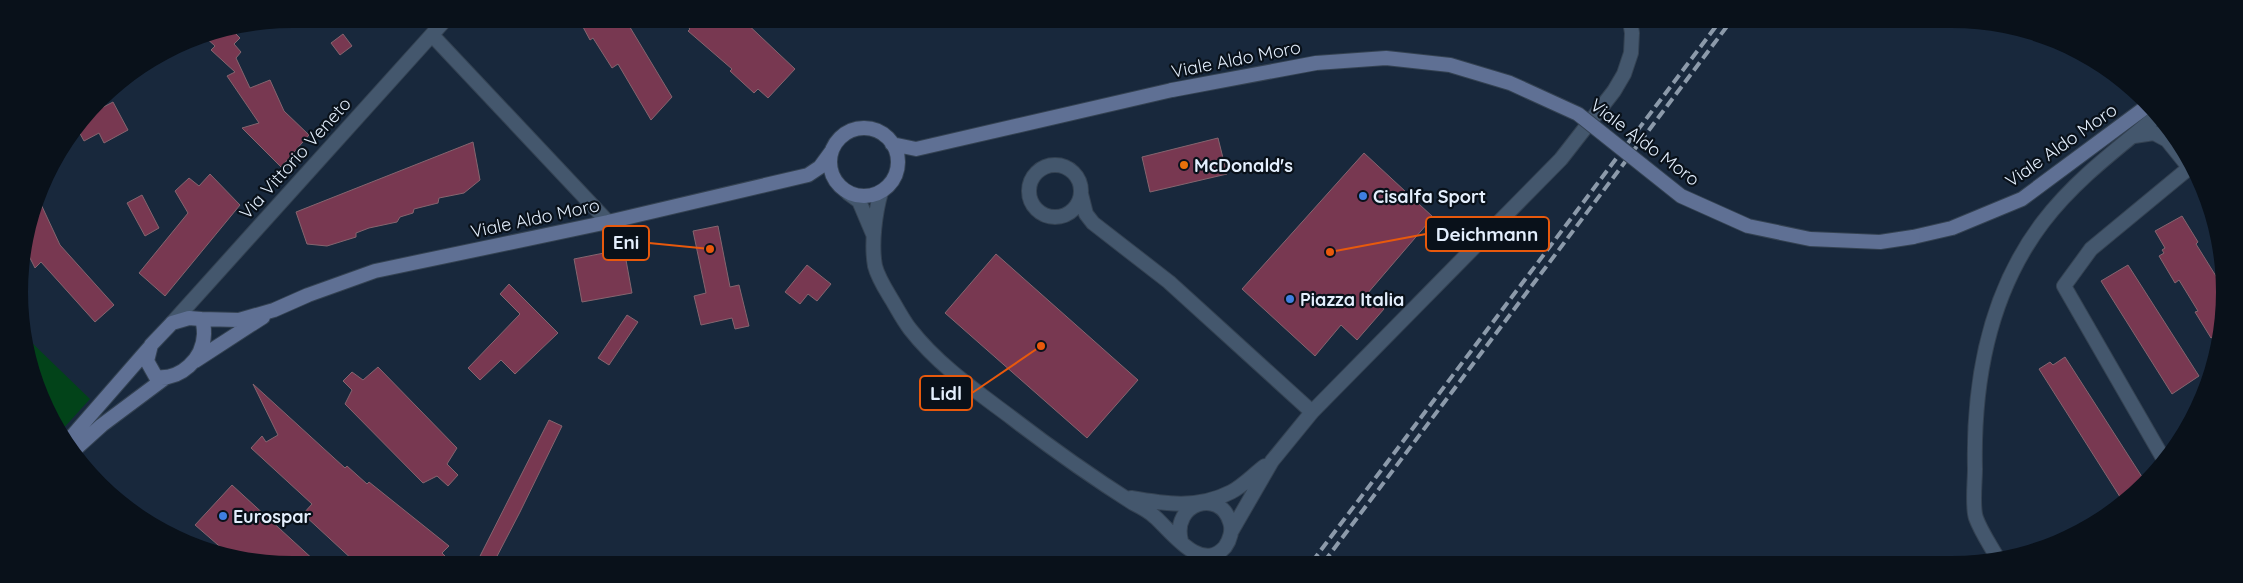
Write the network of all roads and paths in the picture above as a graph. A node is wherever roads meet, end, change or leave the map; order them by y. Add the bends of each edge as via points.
1 (438, 28) edge
2 (1631, 28) edge
3 (432, 34) junction
4 (2142, 109) edge
5 (2152, 120) edge
6 (2134, 136) junction
7 (892, 144) junction
8 (2171, 146) edge
9 (916, 149) junction
10 (831, 152) junction
11 (898, 165) junction
12 (2185, 169) edge
13 (808, 175) junction
14 (843, 189) junction
15 (881, 192) junction
16 (1081, 194) junction
17 (1061, 217) junction
18 (608, 222) junction
19 (1093, 223) junction
20 (874, 238) junction
21 (274, 310) junction
22 (201, 319) junction
23 (172, 322) junction
24 (151, 345) junction
25 (194, 362) junction
26 (165, 378) junction
27 (1312, 412) junction
28 (71, 437) edge
29 (78, 447) edge
30 (2160, 453) edge
31 (1272, 461) junction
32 (1124, 497) junction
33 (1204, 503) junction
34 (1231, 532) junction
35 (1182, 541) junction
36 (1994, 552) edge

1 - 3 street, Via Vittorio Veneto
2 - 27 street via 1631,53 1624,74 1562,159
3 - 18 street
3 - 23 street, Via Vittorio Veneto
4 - 9 main road, Viale Aldo Moro, bridge via 2022,199 1952,228 1880,242 1810,239 1748,226 1681,196 1578,114 1510,83 1450,65 1386,58 1316,62 1172,90
5 - 6 street
6 - 8 street via 2154,133
6 - 36 street via 2076,184 2043,222 2011,274 1992,322 1980,372 1974,427 1976,517
7 - 9 main road, Viale Aldo Moro
7 - 10 main road, Viale Aldo Moro via 876,131 855,129 837,142
7 - 11 main road
9 - 11 main road, Viale Aldo Moro
10 - 13 main road, Viale Aldo Moro via 820,167
10 - 14 main road via 832,175
11 - 15 main road, Viale Aldo Moro via 890,184
12 - 30 street via 2091,249 2064,286
13 - 14 main road, Viale Aldo Moro via 822,177
13 - 18 main road, Viale Aldo Moro
14 - 15 main road, Viale Aldo Moro via 859,196
14 - 20 street via 859,201
15 - 20 street
16 - 17 street via 1073,210
16 - 17 street via 1077,177 1063,166 1045,167 1037,172 1029,186 1031,203 1042,215
16 - 19 street via 1086,214
17 - 19 street via 1082,218
18 - 21 main road, Viale Aldo Moro via 376,271
19 - 27 street via 1169,282
20 - 32 street via 875,267 885,288 910,329 943,364 1047,445
21 - 22 main road via 239,320
21 - 25 main road
22 - 23 main road
22 - 25 main road via 204,338
23 - 24 main road
24 - 26 main road via 149,368 156,377
24 - 28 main road
25 - 26 main road via 183,371
26 - 29 main road
27 - 31 street
31 - 33 street via 1232,492
31 - 34 street
32 - 33 street via 1177,504
32 - 35 street via 1154,515
33 - 34 street via 1213,504 1227,515
33 - 35 street via 1195,505 1182,516 1179,524
34 - 35 street via 1224,548 1209,556 1193,553

